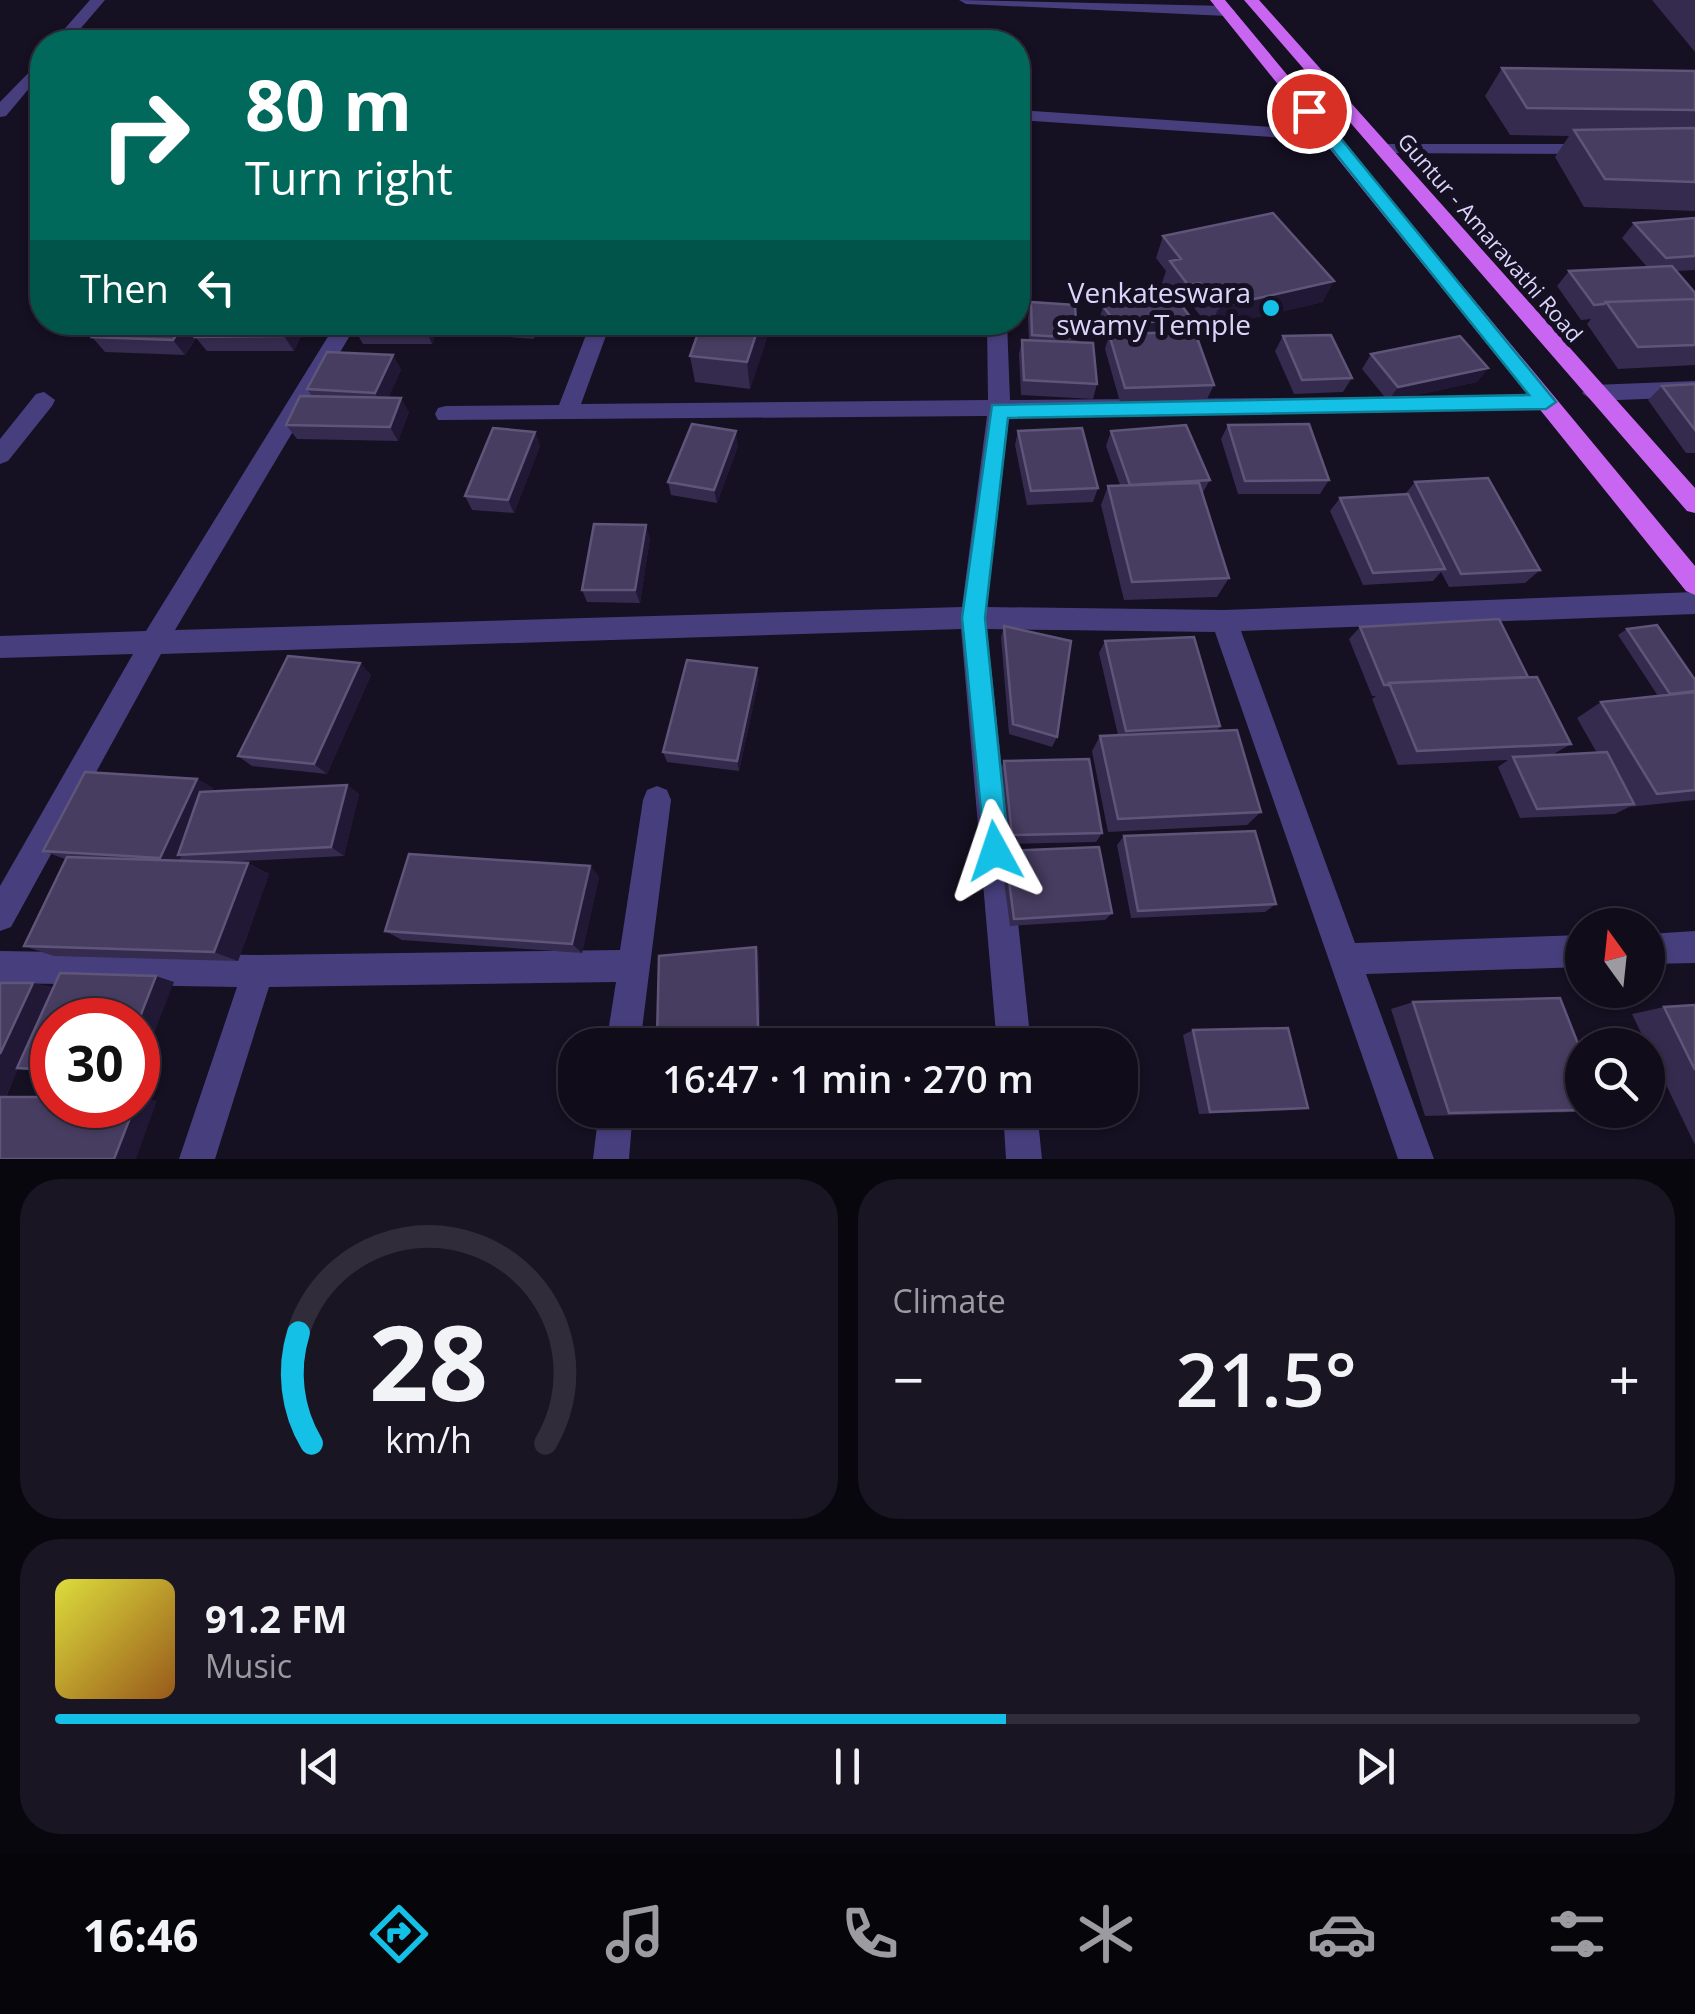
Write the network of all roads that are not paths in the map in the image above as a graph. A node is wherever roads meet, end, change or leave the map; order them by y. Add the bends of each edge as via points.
1 (98, 0) edge
2 (966, 0) edge
3 (1251, 0) edge
4 (1222, 6) edge
5 (72, 30) edge
6 (30, 78) edge
7 (0, 112) edge
8 (1030, 116) edge
9 (1330, 136) junction
10 (1617, 149) edge
11 (1383, 150) junction
12 (340, 335) edge
13 (596, 335) edge
14 (997, 335) edge
15 (1695, 389) edge
16 (1593, 393) junction
17 (44, 400) dead end
18 (1546, 402) junction
19 (999, 410) junction
20 (567, 413) junction
21 (446, 414) dead end
22 (0, 455) edge
23 (1695, 504) edge
24 (1695, 584) edge
25 (1695, 603) edge
26 (974, 618) junction
27 (1224, 621) junction
28 (152, 645) junction
29 (0, 647) edge
30 (657, 800) dead end
31 (0, 916) edge
32 (1695, 948) edge
33 (1665, 949) edge
34 (1565, 952) edge
35 (1344, 959) junction
36 (631, 966) junction
37 (0, 967) edge
38 (258, 971) junction
39 (625, 1028) edge
40 (1012, 1028) edge
41 (614, 1128) edge
42 (1021, 1128) edge
43 (198, 1159) edge
44 (611, 1159) edge
45 (1024, 1159) edge
46 (1416, 1159) edge

1 - 5 street
2 - 4 street
3 - 11 main road, Guntur - Amaravathi Road
4 - 9 main road
6 - 7 street
8 - 9 street
9 - 18 main road
10 - 11 street
11 - 16 main road, Guntur - Amaravathi Road
12 - 28 street
13 - 20 street
14 - 19 street
15 - 16 street
16 - 23 main road, Guntur - Amaravathi Road
17 - 22 street
18 - 19 street
18 - 24 main road
19 - 20 street
19 - 26 street
20 - 21 street
25 - 27 street
26 - 27 street
26 - 28 street
26 - 40 street
27 - 35 street
28 - 29 street
28 - 31 street
30 - 36 street
32 - 33 street
34 - 35 street
35 - 46 street
36 - 38 street
36 - 39 street
37 - 38 street
38 - 43 street
41 - 44 street
42 - 45 street

